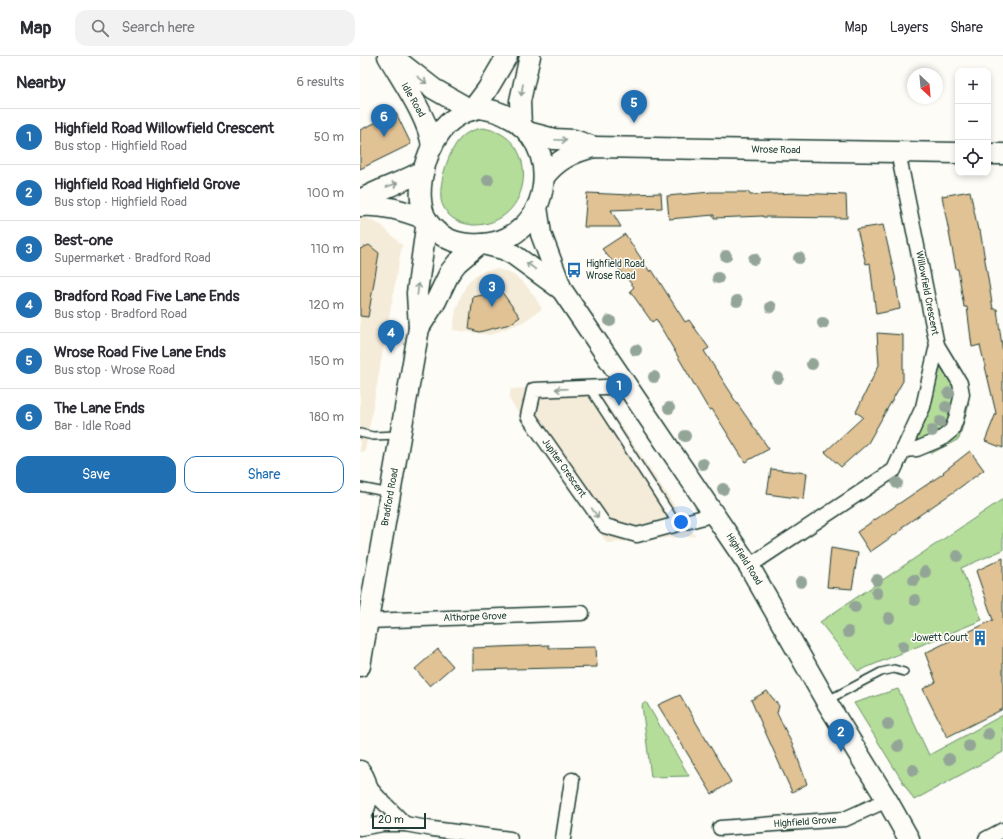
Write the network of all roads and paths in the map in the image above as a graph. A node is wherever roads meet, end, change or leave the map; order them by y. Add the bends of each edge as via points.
1 (388, 56) edge
2 (392, 56) edge
3 (507, 56) edge
4 (530, 56) edge
5 (471, 110) junction
6 (524, 129) junction
7 (432, 147) junction
8 (594, 147) junction
9 (898, 152) junction
10 (955, 153) edge
11 (991, 154) edge
12 (1003, 154) edge
13 (424, 170) junction
14 (544, 177) junction
15 (360, 200) edge
16 (360, 206) edge
17 (537, 207) junction
18 (427, 219) junction
19 (480, 244) junction
20 (562, 290) junction
21 (419, 328) junction
22 (937, 345) junction
23 (628, 386) junction
24 (589, 388) junction
25 (360, 433) edge
26 (400, 436) junction
27 (903, 450) junction
28 (360, 487) edge
29 (390, 493) junction
30 (715, 514) junction
31 (677, 524) junction
32 (750, 566) junction
33 (582, 613) dead end
34 (369, 621) junction
35 (360, 666) edge
36 (904, 672) dead end
37 (826, 701) junction
38 (362, 773) edge
39 (572, 780) dead end
40 (887, 800) junction
41 (360, 818) edge
42 (405, 824) junction
43 (360, 828) edge
44 (720, 828) dead end
45 (1003, 830) edge
46 (510, 839) edge
47 (563, 839) edge
48 (909, 839) edge
49 (986, 839) edge

1 - 7 street, Idle Road via 426,121
2 -> 5 street, Idle Road via 434,89
3 - 5 street via 487,90
4 -> 6 street via 520,101
5 - 6 street via 494,110 512,118
5 - 7 street via 451,120 435,139
6 -> 8 street, Wrose Road via 554,140 574,140
6 - 14 street via 539,153
7 - 13 street
8 - 9 street, Wrose Road
8 - 14 street, Wrose Road via 581,150 559,161
9 - 10 street, Wrose Road
9 - 22 street, Willowfield Crescent
11 - 12 street
15 -> 13 street
13 - 18 street via 421,194
14 - 17 street
16 - 18 street via 391,207
17 - 19 street via 518,230 504,238
17 - 20 street, Highfield Road via 541,234
18 - 19 street via 433,228 446,238 462,243
21 -> 18 street, Bradford Road via 417,293
20 -> 19 street, Highfield Road via 514,255 503,249
19 - 21 street, Bradford Road via 461,258 450,272
20 - 23 street, Highfield Road
21 - 26 street, Bradford Road
22 - 27 street, Willowfield Crescent via 923,406
22 - 27 street via 960,383 962,394 956,419 952,430 941,439 917,449
23 - 24 street, Jupiter Crescent
23 - 30 street, Highfield Road
24 - 31 lane
24 -> 31 street, Jupiter Crescent via 534,390 528,416 605,526 637,535
25 - 26 lane via 373,436
26 - 29 street, Bradford Road
27 - 32 street, Willowfield Crescent via 894,470
28 - 29 lane
29 - 34 street, Bradford Road
30 - 31 street, Jupiter Crescent
30 - 32 street, Highfield Road
32 - 37 street, Highfield Road
33 - 34 street, Althorpe Grove
34 - 35 street, Bradford Road
36 - 37 lane via 894,669 881,672
37 - 40 street, Highfield Road
38 - 41 street via 368,793 366,808
38 - 42 street via 378,797
39 - 47 street
40 - 44 street, Highfield Grove via 845,819
40 - 48 street, Highfield Road
42 - 43 street
42 - 46 street
45 - 49 street

